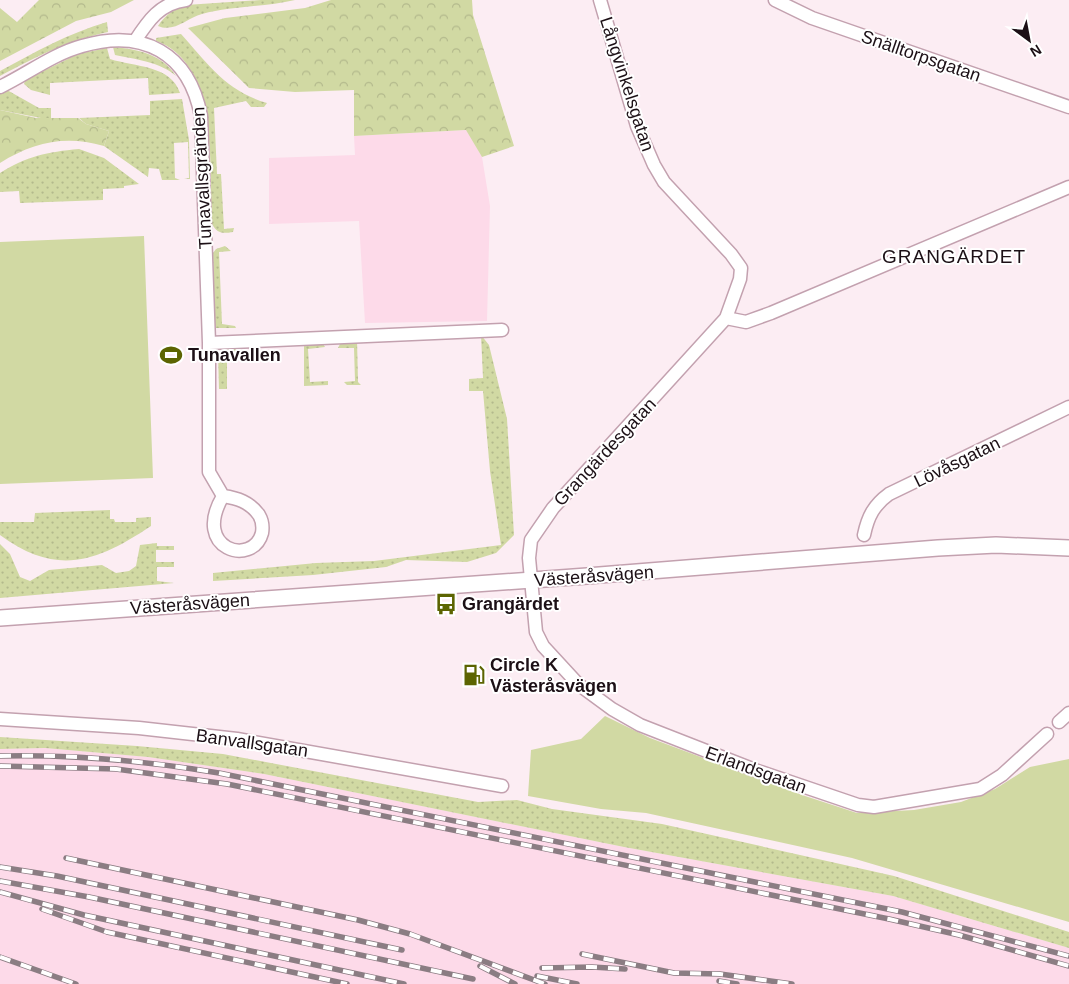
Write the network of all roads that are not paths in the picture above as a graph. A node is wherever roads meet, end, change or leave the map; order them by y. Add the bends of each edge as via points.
1 (186, 0) edge
2 (600, 0) edge
3 (783, 2) edge
4 (134, 41) junction
5 (0, 87) edge
6 (1069, 107) edge
7 (1069, 186) edge
8 (726, 318) junction
9 (502, 330) dead end
10 (711, 338) joint
11 (209, 342) junction
12 (1069, 407) edge
13 (223, 496) junction
14 (864, 535) dead end
15 (1069, 548) edge
16 (531, 580) junction
17 (0, 618) edge
18 (1069, 713) edge
19 (0, 719) edge
20 (1060, 722) dead end
21 (1047, 734) dead end
22 (502, 786) dead end

1 - 4 street via 165,6 150,19
2 - 8 street, Långvinkelsgatan via 637,126 654,165 664,182 741,268
3 - 6 street, Snälltorpsgatan via 812,18
4 - 5 street, Tunavallsgränden via 82,46 64,52
4 - 11 street, Tunavallsgränden via 168,54 181,67 198,100
7 - 8 street via 771,313 746,322
8 - 10 street, Långvinkelsgatan
9 - 11 street
10 - 16 street, Grangärdesgatan via 553,508 531,540
11 - 13 street, Tunavallsgränden via 209,472
12 - 14 street, Lövåsgatan via 889,494 876,504 867,520
13 - 13 street via 237,498 254,508 261,518 261,537 248,549 230,549 219,543 214,535 216,508
15 - 16 street, Västeråsvägen via 976,546
16 - 17 street, Västeråsvägen
16 - 21 street, Erlandsgatan via 536,632 542,646 578,684 612,709 640,725 831,798 874,807 980,789 1002,775
18 - 20 street
19 - 22 street, Banvallsgatan via 139,728 237,740

